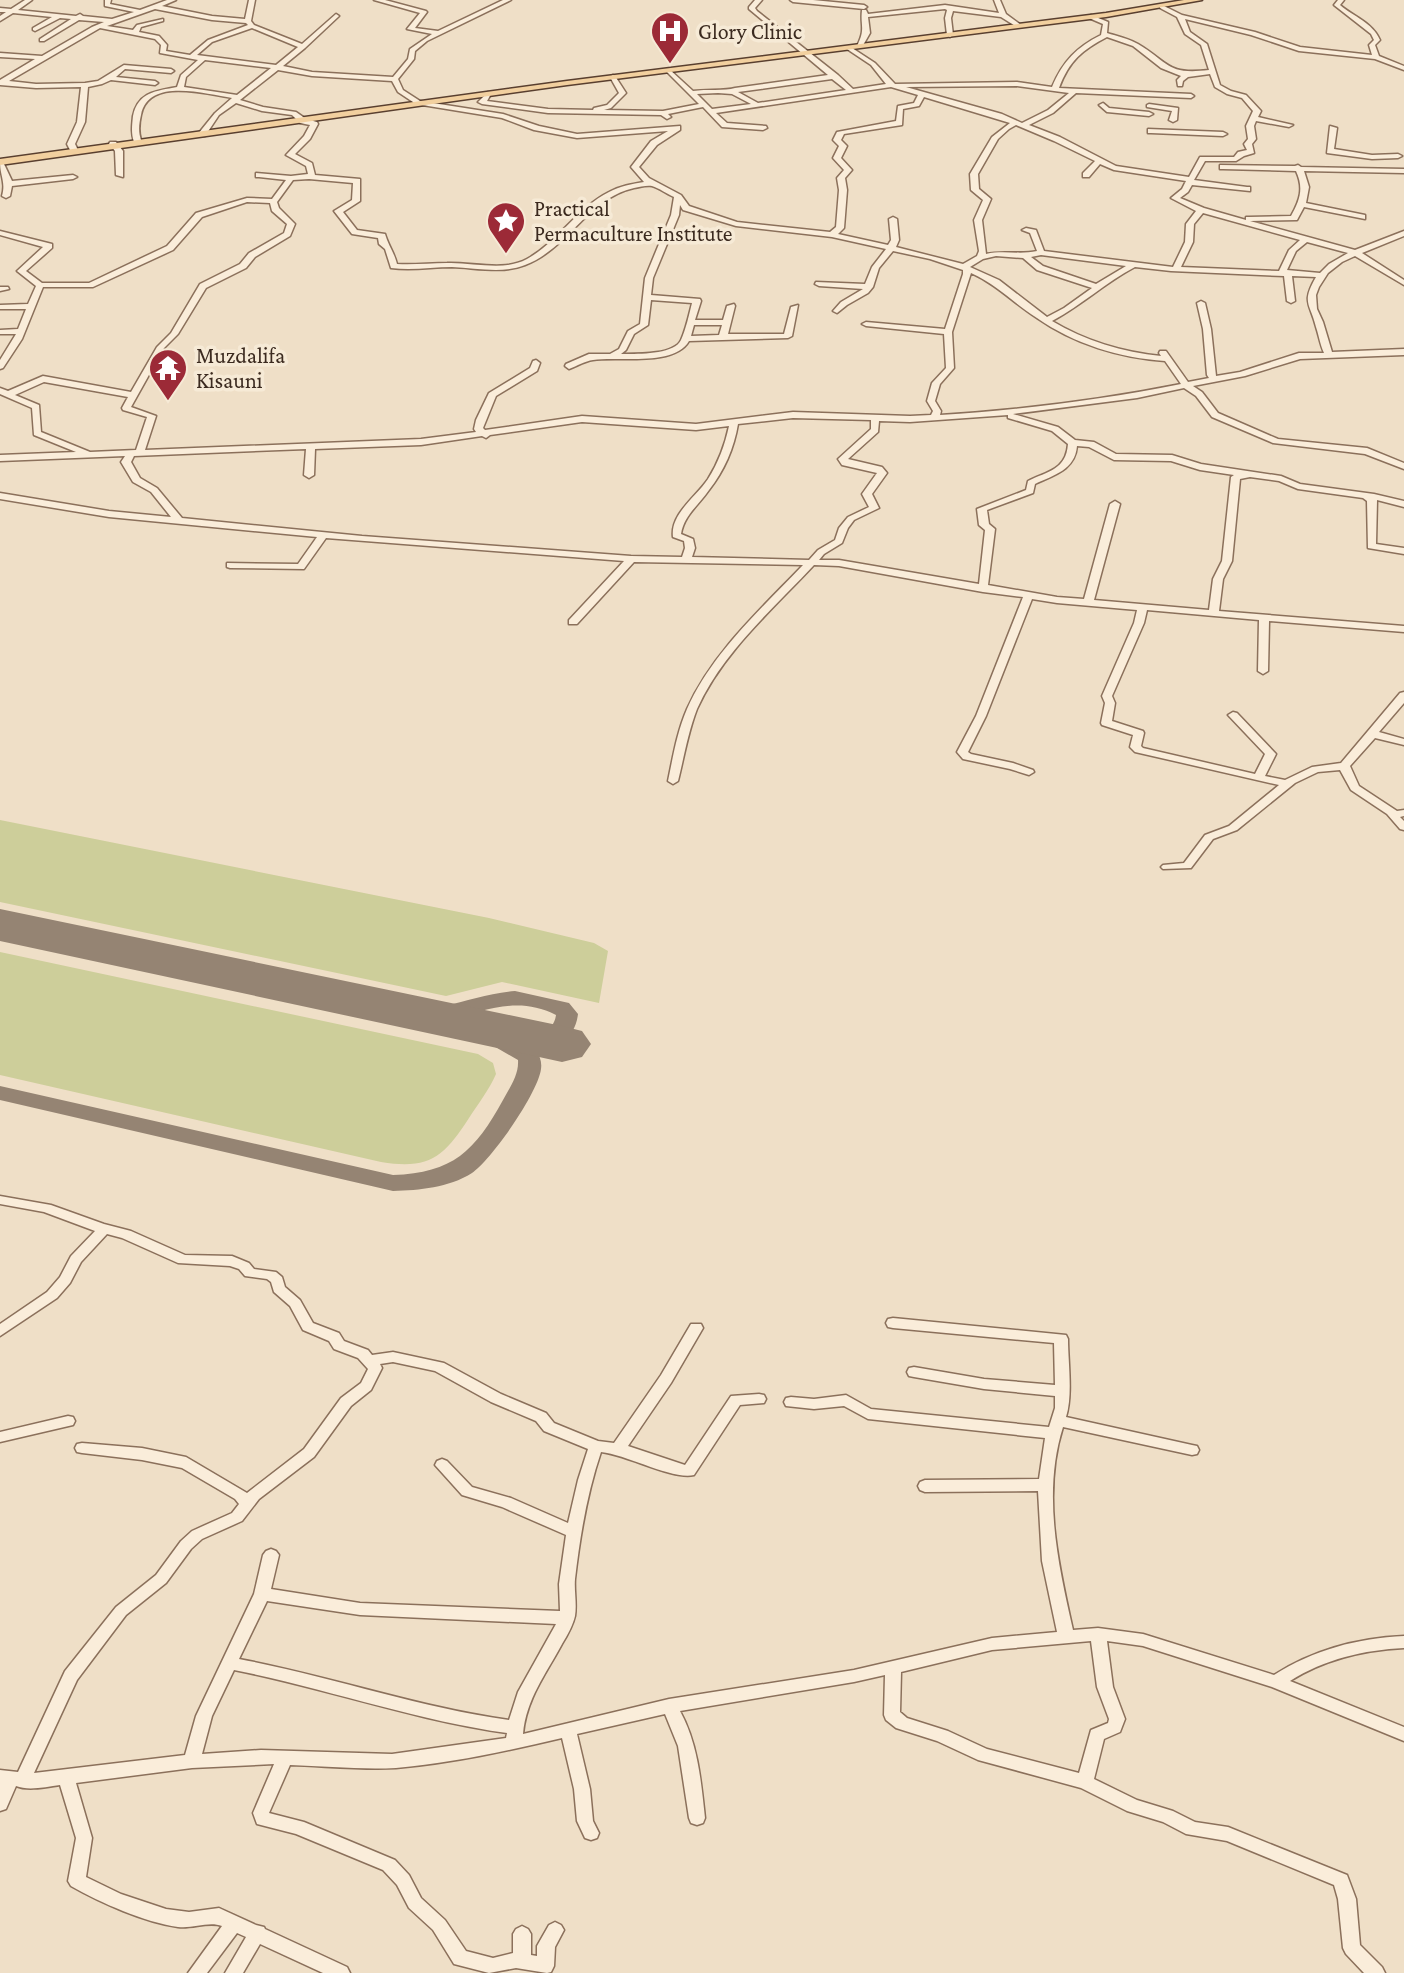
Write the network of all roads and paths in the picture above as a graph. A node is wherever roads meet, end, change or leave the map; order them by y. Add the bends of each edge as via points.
1 (29, 0) edge
2 (108, 0) edge
3 (173, 0) edge
4 (252, 0) edge
5 (377, 0) edge
6 (508, 0) edge
7 (759, 0) edge
8 (793, 0) edge
9 (997, 0) edge
10 (1198, 0) edge
11 (1341, 0) edge
12 (864, 4) edge
13 (156, 7) junction
14 (1162, 7) junction
15 (951, 9) junction
16 (0, 10) edge
17 (12, 11) junction
18 (146, 11) junction
19 (181, 13) junction
20 (61, 14) junction
21 (1003, 15) junction
22 (80, 16) junction
23 (336, 16) dead end
24 (864, 16) junction
25 (1180, 16) junction
26 (1091, 17) junction
27 (0, 19) edge
28 (161, 20) dead end
29 (111, 21) junction
30 (250, 24) junction
31 (98, 26) junction
32 (1019, 26) junction
33 (35, 29) dead end
34 (135, 32) junction
35 (439, 33) junction
36 (950, 35) junction
37 (1107, 35) junction
38 (42, 40) dead end
39 (860, 46) junction
40 (303, 47) junction
41 (849, 48) junction
42 (804, 53) junction
43 (0, 55) edge
44 (191, 57) junction
45 (1376, 57) junction
46 (43, 58) junction
47 (204, 58) junction
48 (276, 67) junction
49 (1404, 68) edge
50 (171, 71) dead end
51 (669, 71) junction
52 (1212, 72) junction
53 (1186, 75) junction
54 (836, 76) junction
55 (613, 77) junction
56 (110, 78) junction
57 (395, 79) junction
58 (1, 82) edge
59 (100, 83) junction
60 (85, 85) junction
61 (891, 85) junction
62 (1180, 85) dead end
63 (154, 87) junction
64 (180, 88) junction
65 (1055, 89) junction
66 (727, 90) junction
67 (852, 91) junction
68 (1074, 92) junction
69 (691, 93) junction
70 (488, 94) junction
71 (1151, 94) junction
72 (921, 96) junction
73 (1191, 96) dead end
74 (235, 99) junction
75 (418, 103) junction
76 (704, 105) junction
77 (757, 105) junction
78 (1103, 105) dead end
79 (1149, 110) junction
80 (712, 111) junction
81 (590, 113) junction
82 (663, 113) junction
83 (1254, 119) junction
84 (1173, 120) dead end
85 (309, 122) junction
86 (1019, 124) junction
87 (1289, 125) dead end
88 (677, 128) junction
89 (763, 128) dead end
90 (1333, 128) dead end
91 (202, 134) junction
92 (1223, 134) dead end
93 (137, 140) junction
94 (1391, 143) dead end
95 (113, 144) junction
96 (74, 150) junction
97 (1400, 156) edge
98 (1099, 161) junction
99 (0, 163) edge
100 (1197, 167) junction
101 (1298, 167) junction
102 (1404, 169) edge
103 (120, 175) dead end
104 (259, 175) dead end
105 (1086, 175) dead end
106 (73, 177) dead end
107 (309, 177) junction
108 (291, 178) junction
109 (1189, 180) junction
110 (650, 183) junction
111 (9, 184) junction
112 (1247, 189) dead end
113 (6, 196) dead end
114 (678, 197) junction
115 (274, 201) junction
116 (1302, 204) junction
117 (1201, 210) junction
118 (1362, 217) dead end
119 (893, 219) dead end
120 (1242, 222) junction
121 (1026, 230) dead end
122 (0, 233) edge
123 (1404, 233) edge
124 (832, 235) junction
125 (1305, 239) junction
126 (892, 247) junction
127 (1041, 253) junction
128 (1356, 253) junction
129 (1025, 256) junction
130 (981, 257) junction
131 (1135, 264) junction
132 (966, 268) junction
133 (1176, 269) junction
134 (1285, 272) junction
135 (1322, 275) junction
136 (1404, 283) edge
137 (819, 284) dead end
138 (40, 285) junction
139 (869, 287) junction
140 (1098, 287) junction
141 (648, 297) junction
142 (1291, 301) dead end
143 (1201, 303) dead end
144 (32, 306) junction
145 (731, 306) dead end
146 (0, 307) edge
147 (795, 307) dead end
148 (837, 311) dead end
149 (1048, 320) junction
150 (691, 322) junction
151 (725, 323) junction
152 (866, 324) dead end
153 (20, 331) junction
154 (0, 332) edge
155 (948, 332) junction
156 (723, 337) junction
157 (686, 339) junction
158 (1404, 352) edge
159 (1328, 353) junction
160 (612, 357) junction
161 (536, 363) dead end
162 (0, 366) edge
163 (569, 366) dead end
164 (1214, 379) junction
165 (1186, 385) junction
166 (5, 392) edge
167 (134, 395) junction
168 (992, 414) junction
169 (875, 417) junction
170 (934, 417) junction
171 (734, 422) junction
172 (486, 435) junction
173 (1073, 443) junction
174 (311, 448) junction
175 (134, 454) junction
176 (90, 455) junction
177 (0, 458) edge
178 (1404, 466) edge
179 (1247, 474) junction
180 (309, 475) dead end
181 (0, 496) edge
182 (1366, 496) junction
183 (1115, 504) dead end
184 (1404, 504) edge
185 (180, 522) junction
186 (323, 535) junction
187 (1404, 551) edge
188 (631, 559) junction
189 (686, 561) junction
190 (811, 563) junction
191 (230, 565) dead end
192 (983, 589) junction
193 (1028, 596) junction
194 (1088, 603) junction
195 (1143, 607) junction
196 (1214, 612) junction
197 (1264, 616) junction
198 (573, 622) dead end
199 (1404, 629) edge
200 (1263, 671) dead end
201 (1404, 695) edge
202 (1233, 715) dead end
203 (1373, 734) junction
204 (1404, 742) edge
205 (1344, 766) junction
206 (1029, 772) dead end
207 (1259, 777) junction
208 (673, 781) dead end
209 (1287, 784) junction
210 (1398, 813) edge
211 (1404, 827) edge
212 (1167, 867) dead end
213 (0, 1200) edge
214 (104, 1229) junction
215 (893, 1323) dead end
216 (696, 1328) dead end
217 (0, 1331) edge
218 (370, 1361) junction
219 (914, 1372) dead end
220 (1062, 1391) junction
221 (759, 1399) dead end
222 (791, 1402) dead end
223 (68, 1421) dead end
224 (1056, 1427) junction
225 (0, 1437) edge
226 (596, 1446) junction
227 (82, 1448) dead end
228 (618, 1449) junction
229 (1192, 1450) dead end
230 (442, 1465) dead end
231 (1046, 1485) junction
232 (925, 1486) dead end
233 (247, 1504) junction
234 (574, 1532) junction
235 (271, 1555) dead end
236 (262, 1594) junction
237 (567, 1618) junction
238 (1098, 1634) junction
239 (1066, 1636) junction
240 (1404, 1642) edge
241 (229, 1663) junction
242 (893, 1667) junction
243 (1276, 1682) junction
244 (669, 1706) junction
245 (568, 1730) junction
246 (1404, 1734) edge
247 (514, 1735) junction
248 (284, 1759) junction
249 (192, 1761) junction
250 (66, 1778) junction
251 (11, 1779) edge
252 (1085, 1782) junction
253 (0, 1804) edge
254 (697, 1818) dead end
255 (591, 1833) dead end
256 (234, 1923) junction
257 (555, 1930) dead end
258 (258, 1932) junction
259 (522, 1934) dead end
260 (522, 1960) junction
261 (197, 1973) edge
262 (234, 1973) edge
263 (341, 1973) edge
264 (1376, 1973) edge

1 - 17 street
2 - 18 street via 107,5
3 - 13 street
4 - 30 street
5 - 35 street via 424,12 410,29
6 - 35 street
7 - 42 street via 751,8
8 - 12 street
9 - 21 street
10 - 14 main road
11 - 45 street via 1340,10 1376,34
12 - 24 street
13 - 18 street
13 - 19 street
14 - 25 street
14 - 26 main road
15 - 21 street
15 - 24 street via 936,6
15 - 36 street
16 - 17 street
17 - 20 street
17 - 27 street
18 - 19 street via 167,18
18 - 29 street
19 - 30 street
20 - 22 street
20 - 33 street
21 - 32 street
22 - 29 street
22 - 38 street
23 - 40 street
24 - 39 street via 867,33
25 - 45 street via 1299,49
25 - 52 street via 1187,33 1204,44
26 - 32 main road
26 - 37 street via 1106,23
28 - 34 street
29 - 31 street
30 - 40 street
30 - 44 street via 210,41
31 - 34 street
31 - 46 street
32 - 36 main road
34 - 44 street via 157,37 164,45 162,52
35 - 57 street via 412,50
36 - 39 main road
37 - 53 street
37 - 65 street via 1086,45 1063,69
39 - 41 main road
40 - 48 street
41 - 42 main road
41 - 61 street
42 - 51 main road
42 - 54 street
43 - 46 street
44 - 47 street
45 - 49 street
46 - 58 street
47 - 48 street
47 - 64 street via 183,76
48 - 57 street
48 - 74 street
50 - 56 street via 124,67
51 - 55 main road
51 - 69 street
52 - 53 street
52 - 83 street via 1217,86 1250,101 1257,111
53 - 62 street
54 - 66 street
54 - 67 street
55 - 70 main road
55 - 81 street via 623,93 609,107
56 - 59 street
56 - 63 street
57 - 75 street via 400,91
58 - 60 street
59 - 60 street
59 - 63 street
60 - 96 street
61 - 65 street via 1017,84
61 - 67 street
61 - 72 street
63 - 64 street
63 - 93 street via 137,109
64 - 74 street
65 - 68 street
66 - 69 street
66 - 77 street
67 - 77 street
68 - 71 street
68 - 86 street via 1048,113
69 - 76 street
70 - 75 main road
70 - 81 street via 482,102
71 - 73 street
71 - 79 street
72 - 86 street
72 - 124 street via 917,105 900,107 899,123 841,132 837,142 843,146 837,158 848,170 841,178 840,228
74 - 85 street via 294,113
74 - 91 street
75 - 85 main road
75 - 88 street via 503,116 577,136
76 - 80 street
76 - 82 street
77 - 80 street
78 - 79 street via 1107,110
79 - 84 street via 1176,109
79 - 92 street via 1150,135
80 - 89 street via 730,127
81 - 82 street
82 - 88 street
83 - 87 street
83 - 100 street via 1251,151 1236,159 1203,159
85 - 91 main road
85 - 107 street via 307,137 290,155 309,165
86 - 98 street
86 - 130 street via 999,130 974,174 975,190 987,199 978,220
88 - 110 street via 654,143 635,167
90 - 97 street via 1330,151
91 - 93 main road
93 - 95 main road
94 - 97 street
95 - 96 main road
95 - 103 street via 119,151
96 - 99 main road
97 - 102 street
98 - 105 street
98 - 109 street
99 - 111 street
100 - 101 street
100 - 109 street
101 - 102 street
101 - 116 street via 1307,191
104 - 108 street
106 - 111 street
107 - 108 street
107 - 110 street via 357,181 356,201 338,211 355,232 382,236 394,266 497,269 529,260 570,230 598,200
108 - 115 street
109 - 112 street
109 - 117 street via 1175,198
110 - 114 street
111 - 113 street
114 - 124 street via 686,208 727,222
114 - 141 street via 649,278
115 - 138 street via 247,200 199,215 170,248 90,285
115 - 167 street via 291,224 287,234 243,266 203,286
116 - 118 street
116 - 120 street via 1293,219
117 - 120 street
117 - 133 street via 1190,224 1189,242
119 - 126 street
120 - 125 street
121 - 127 street via 1033,232
122 - 138 street via 49,246 21,271
123 - 128 street
124 - 126 street
125 - 128 street
125 - 134 street via 1296,245
126 - 132 street
126 - 139 street via 878,260
127 - 129 street
127 - 131 street
128 - 135 street
128 - 136 street
129 - 130 street
129 - 140 street via 1040,268
130 - 132 street
131 - 133 street
131 - 140 street
132 - 149 street via 993,280
132 - 155 street
133 - 134 street
134 - 135 street
134 - 142 street
135 - 159 street via 1312,309
137 - 139 street
138 - 144 street
139 - 148 street
140 - 149 street
141 - 150 street via 697,301
141 - 160 street via 641,328
143 - 164 street
144 - 146 street
144 - 153 street
145 - 151 street
147 - 156 street via 790,335
149 - 165 street via 1115,352 1164,356
150 - 151 street
150 - 157 street
151 - 156 street
152 - 155 street
153 - 154 street
153 - 162 street
155 - 170 street via 950,368 936,383
156 - 157 street
157 - 160 street via 665,353
158 - 159 street
159 - 164 street via 1286,358
160 - 163 street via 589,357
161 - 172 street via 492,395 479,420 478,429
164 - 165 street
165 - 168 street
165 - 178 street via 1215,415 1276,441 1367,451
166 - 167 street via 43,379
166 - 176 street via 36,407 37,433
167 - 175 street via 126,409 152,416
168 - 170 street
168 - 173 street via 1055,429
169 - 170 street
169 - 171 street via 793,415
169 - 190 street via 875,430 843,459 882,473 867,494 874,508 859,511 841,530 839,541
171 - 172 street via 696,427 582,419
171 - 189 street via 708,486 675,530 688,539
172 - 174 street
173 - 179 street via 1091,444 1114,457 1172,458
173 - 192 street via 1064,469 1031,483 1024,494 982,509 984,525 990,529
174 - 175 street
174 - 180 street
175 - 176 street
175 - 185 street via 126,462 131,475 154,490
176 - 177 street
179 - 182 street
179 - 196 street via 1236,477 1227,561 1218,571
181 - 185 street
182 - 184 street
182 - 187 street via 1372,500 1371,546
183 - 194 street
185 - 186 street
186 - 188 street
186 - 191 street via 301,567
188 - 189 street
188 - 198 street
189 - 190 street
190 - 192 street via 839,563
190 - 208 street via 705,683
192 - 193 street
193 - 194 street
193 - 206 street via 962,752
194 - 195 street
195 - 196 street
195 - 207 street via 1107,696 1106,723 1140,734 1135,747 1139,750
196 - 197 street
197 - 199 street
197 - 200 street
201 - 203 street
202 - 207 street via 1271,754
203 - 204 street
203 - 205 street
205 - 209 street via 1316,769
205 - 210 street via 1355,788
207 - 209 street
209 - 212 street via 1221,835 1219,843 1205,845 1187,866
210 - 211 street
213 - 214 street via 46,1208
214 - 217 street via 52,1295
214 - 218 street via 183,1260 232,1261 250,1273 271,1275 308,1326
215 - 220 street via 1061,1339
216 - 228 street
218 - 226 street via 393,1357 439,1367 541,1417 549,1427
218 - 233 street via 375,1368 366,1386 346,1402 309,1453
219 - 220 street
220 - 224 street
221 - 228 street via 736,1400 689,1471
222 - 224 street via 846,1400 868,1414
223 - 225 street
224 - 229 street
224 - 231 street
226 - 228 street
226 - 234 street
227 - 233 street via 186,1463
230 - 234 street via 467,1491
231 - 232 street
231 - 239 street via 1050,1561
233 - 251 street via 237,1517 197,1535 161,1579 121,1611 71,1676
234 - 237 street
235 - 236 street
236 - 237 street via 360,1609
236 - 241 street
237 - 247 street via 527,1688
238 - 239 street
238 - 243 street via 1143,1640
238 - 252 street via 1105,1687 1117,1719 1114,1727 1097,1735
239 - 242 street via 992,1644
240 - 243 street via 1356,1647 1292,1670
241 - 247 street
241 - 249 street via 204,1716
242 - 244 street
242 - 252 street via 892,1715 902,1723 984,1755
243 - 246 street
244 - 245 street
244 - 254 street via 686,1744
245 - 247 street
245 - 255 street
247 - 248 street via 410,1759
248 - 249 street
248 - 260 street via 263,1819 298,1827 389,1865 460,1958 493,1966
249 - 250 street
250 - 251 street
250 - 256 street via 84,1838 77,1881 167,1916 188,1921 219,1916
251 - 253 street
252 - 264 street via 1192,1829 1228,1834 1341,1880 1352,1948
256 - 258 street
256 - 261 street
257 - 260 street via 546,1946 545,1966
258 - 262 street
258 - 263 street
259 - 260 street

